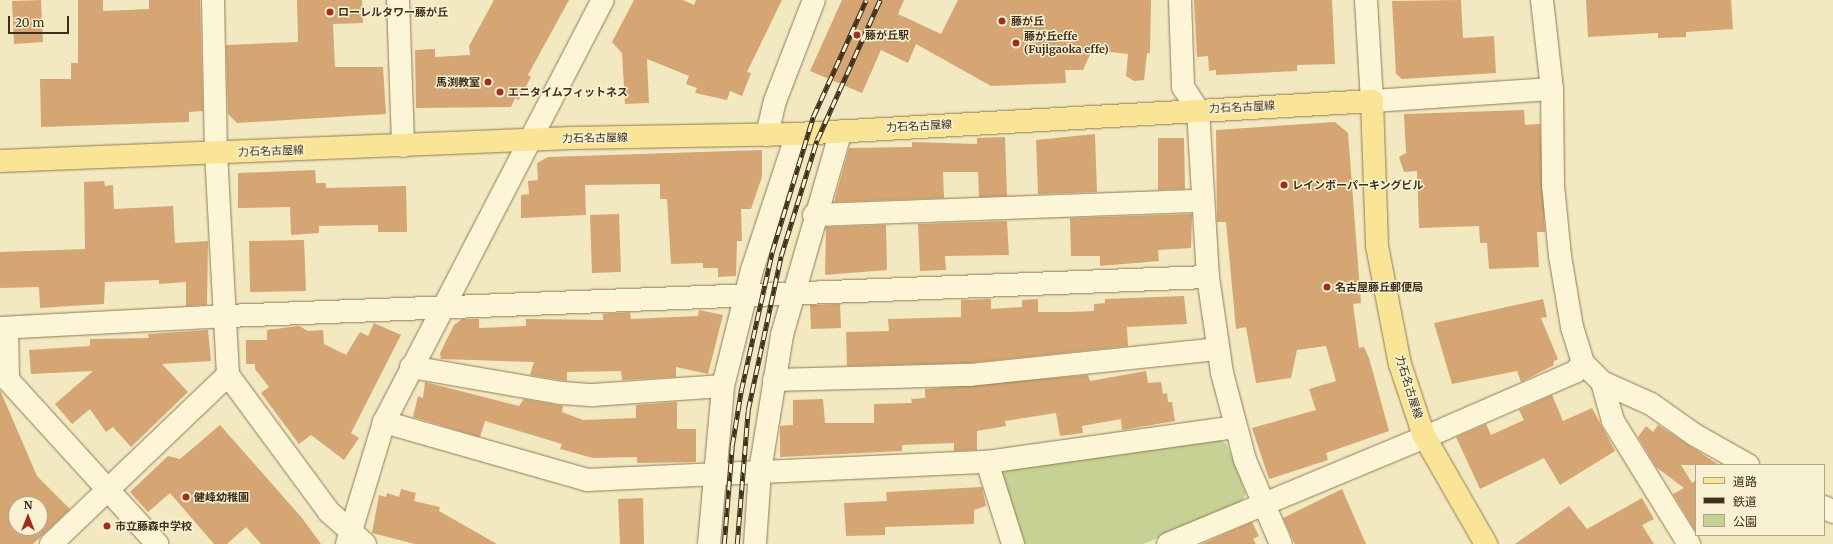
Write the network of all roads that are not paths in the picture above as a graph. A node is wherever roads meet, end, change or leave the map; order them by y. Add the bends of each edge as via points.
1 (213, 0) edge
2 (398, 0) edge
3 (603, 0) edge
4 (814, 0) edge
5 (1180, 0) edge
6 (1366, 0) edge
7 (1542, 0) edge
8 (1552, 89) junction
9 (1372, 102) junction
10 (1198, 110) junction
11 (841, 131) junction
12 (797, 134) junction
13 (767, 135) junction
14 (532, 140) junction
15 (403, 146) junction
16 (216, 153) junction
17 (0, 161) edge
18 (1203, 202) junction
19 (814, 215) junction
20 (1208, 277) junction
21 (793, 293) junction
22 (746, 296) junction
23 (440, 308) junction
24 (227, 316) junction
25 (4, 328) edge
26 (1218, 349) junction
27 (1584, 363) junction
28 (411, 367) junction
29 (228, 375) junction
30 (774, 380) junction
31 (1602, 382) junction
32 (723, 386) junction
33 (384, 422) junction
34 (1235, 427) junction
35 (1424, 436) junction
36 (987, 462) junction
37 (1746, 464) edge
38 (760, 471) junction
39 (713, 473) junction
40 (110, 488) junction
41 (1261, 506) junction
42 (354, 540) edge
43 (51, 544) edge
44 (157, 544) edge
45 (708, 544) edge
46 (755, 544) edge
47 (1013, 544) edge
48 (1168, 544) edge
49 (1281, 544) edge
50 (1486, 544) edge
51 (1689, 544) edge

1 - 16 street
2 - 15 street
3 - 14 street
4 - 13 street via 775,101
5 - 10 street via 1183,87
6 - 9 street
7 - 8 street
8 - 9 street
8 - 27 street via 1553,185 1560,256 1572,327
9 - 10 main road, 力石名古屋線
9 - 35 main road, 力石名古屋線 via 1377,246 1400,364
10 - 11 main road, 力石名古屋線
10 - 18 street
11 - 12 main road, 力石名古屋線
11 - 19 street
12 - 13 main road, 力石名古屋線
12 - 22 street
13 - 14 main road, 力石名古屋線
14 - 15 main road, 力石名古屋線
14 - 23 street
15 - 16 main road, 力石名古屋線
16 - 17 main road, 力石名古屋線
16 - 24 street
18 - 19 street
18 - 20 street
19 - 21 street
20 - 21 street
20 - 26 street
21 - 22 street
21 - 30 street
22 - 23 street
22 - 32 street
23 - 24 street
23 - 28 street
24 - 25 street
24 - 29 street
25 - 40 street via 8,380
26 - 30 street via 970,375
26 - 34 street
27 - 31 street
27 - 35 street via 1575,372
28 - 32 street via 562,394 593,396
28 - 33 street
29 - 40 street
29 - 42 street via 329,512
30 - 38 street
31 - 37 street via 1651,404 1695,435
31 - 51 street via 1613,421
32 - 39 street
33 - 39 street via 587,480
33 - 42 street
34 - 36 street
34 - 41 street
35 - 41 street
35 - 50 main road, 力石名古屋線
36 - 38 street
36 - 47 street
38 - 39 street
38 - 46 street
39 - 45 street
40 - 43 street
40 - 44 street
41 - 48 street
41 - 49 street

